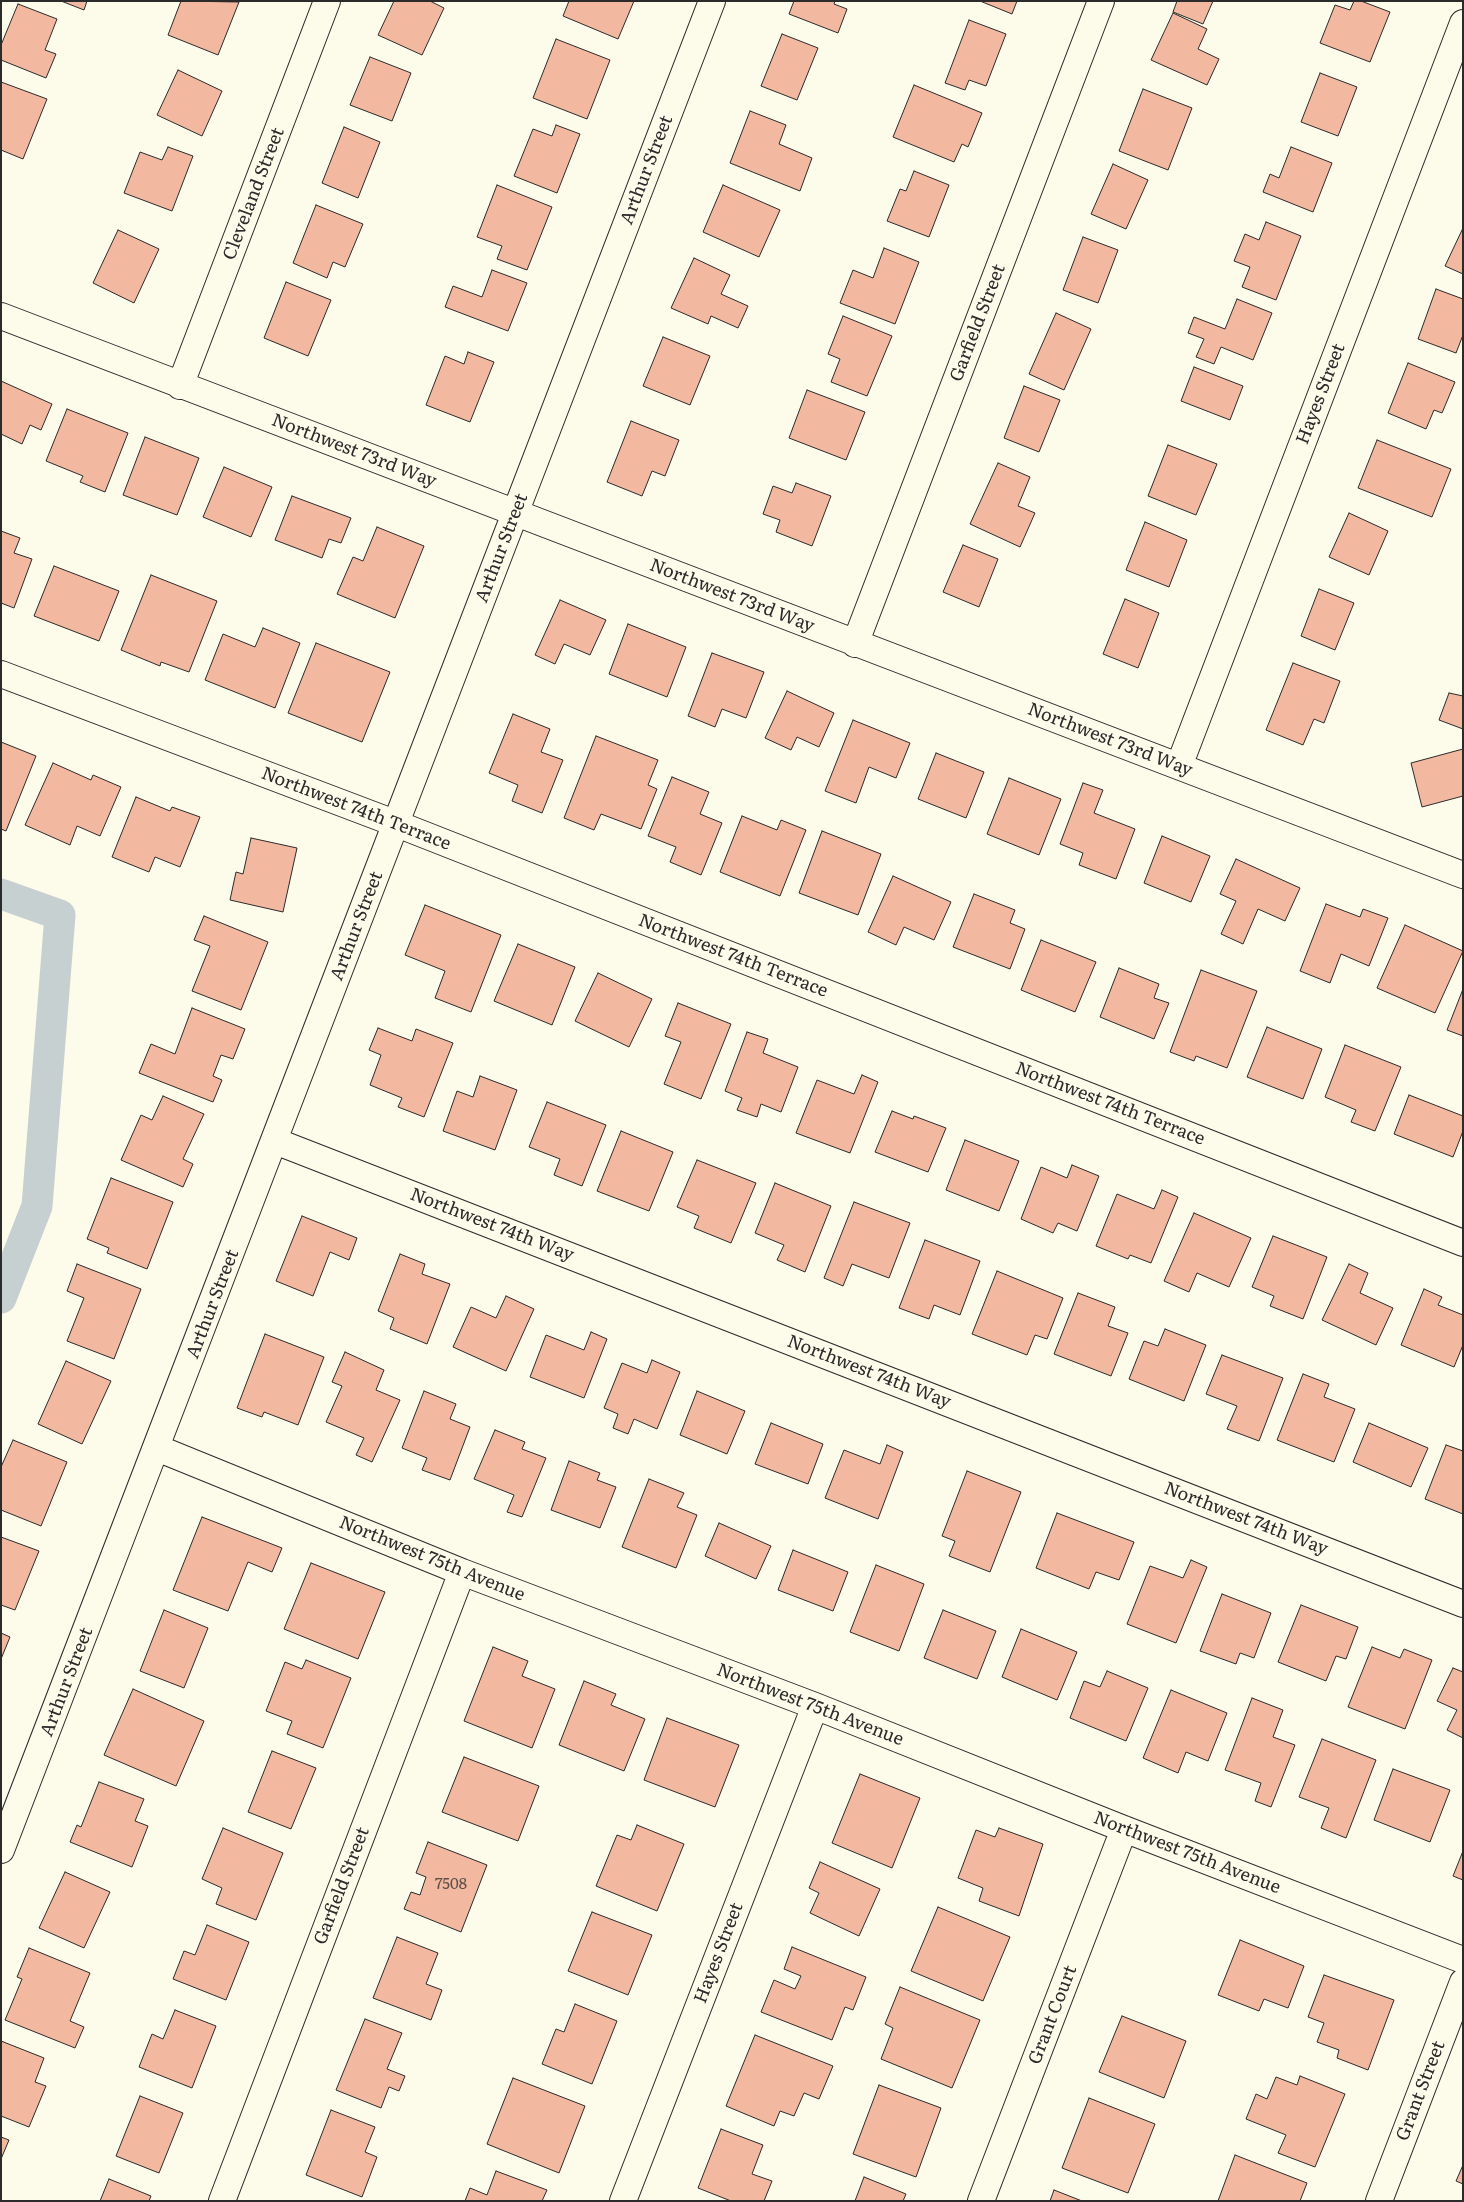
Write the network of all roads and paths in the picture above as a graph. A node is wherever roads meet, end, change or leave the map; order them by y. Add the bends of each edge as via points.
1 (327, 1) edge
2 (712, 1) edge
3 (1101, 1) edge
4 (1463, 23) edge
5 (1, 316) edge
6 (180, 386) junction
7 (516, 512) junction
8 (855, 644) junction
9 (1, 674) edge
10 (1179, 766) junction
11 (396, 824) junction
12 (1463, 875) edge
13 (275, 1141) junction
14 (1463, 1242) edge
15 (157, 1448) junction
16 (462, 1572) junction
17 (1463, 1604) edge
18 (815, 1706) junction
19 (1124, 1829) junction
20 (1, 1850) edge
21 (1463, 1960) edge
22 (1463, 1982) edge
23 (222, 2201) edge
24 (623, 2201) edge
25 (981, 2201) edge
26 (1379, 2201) edge

1 - 6 street, Cleveland Street
2 - 7 street, Arthur Street
3 - 8 street, Garfield Street
4 - 10 street, Hayes Street
5 - 6 street, Northwest 73rd Way
6 - 7 street, Northwest 73rd Way
7 - 8 street, Northwest 73rd Way
7 - 11 street, Arthur Street
8 - 10 street, Northwest 73rd Way
9 - 11 street, Northwest 74th Terrace
10 - 12 street, Northwest 73rd Way
11 - 13 street, Arthur Street
11 - 14 street, Northwest 74th Terrace
13 - 15 street, Arthur Street
13 - 17 street, Northwest 74th Way
15 - 16 street, Northwest 75th Avenue
15 - 20 street, Arthur Street
16 - 18 street, Northwest 75th Avenue
16 - 23 street, Garfield Street
18 - 19 street, Northwest 75th Avenue
18 - 24 street, Hayes Street
19 - 21 street, Northwest 75th Avenue
19 - 25 street, Grant Court
22 - 26 street, Grant Street

